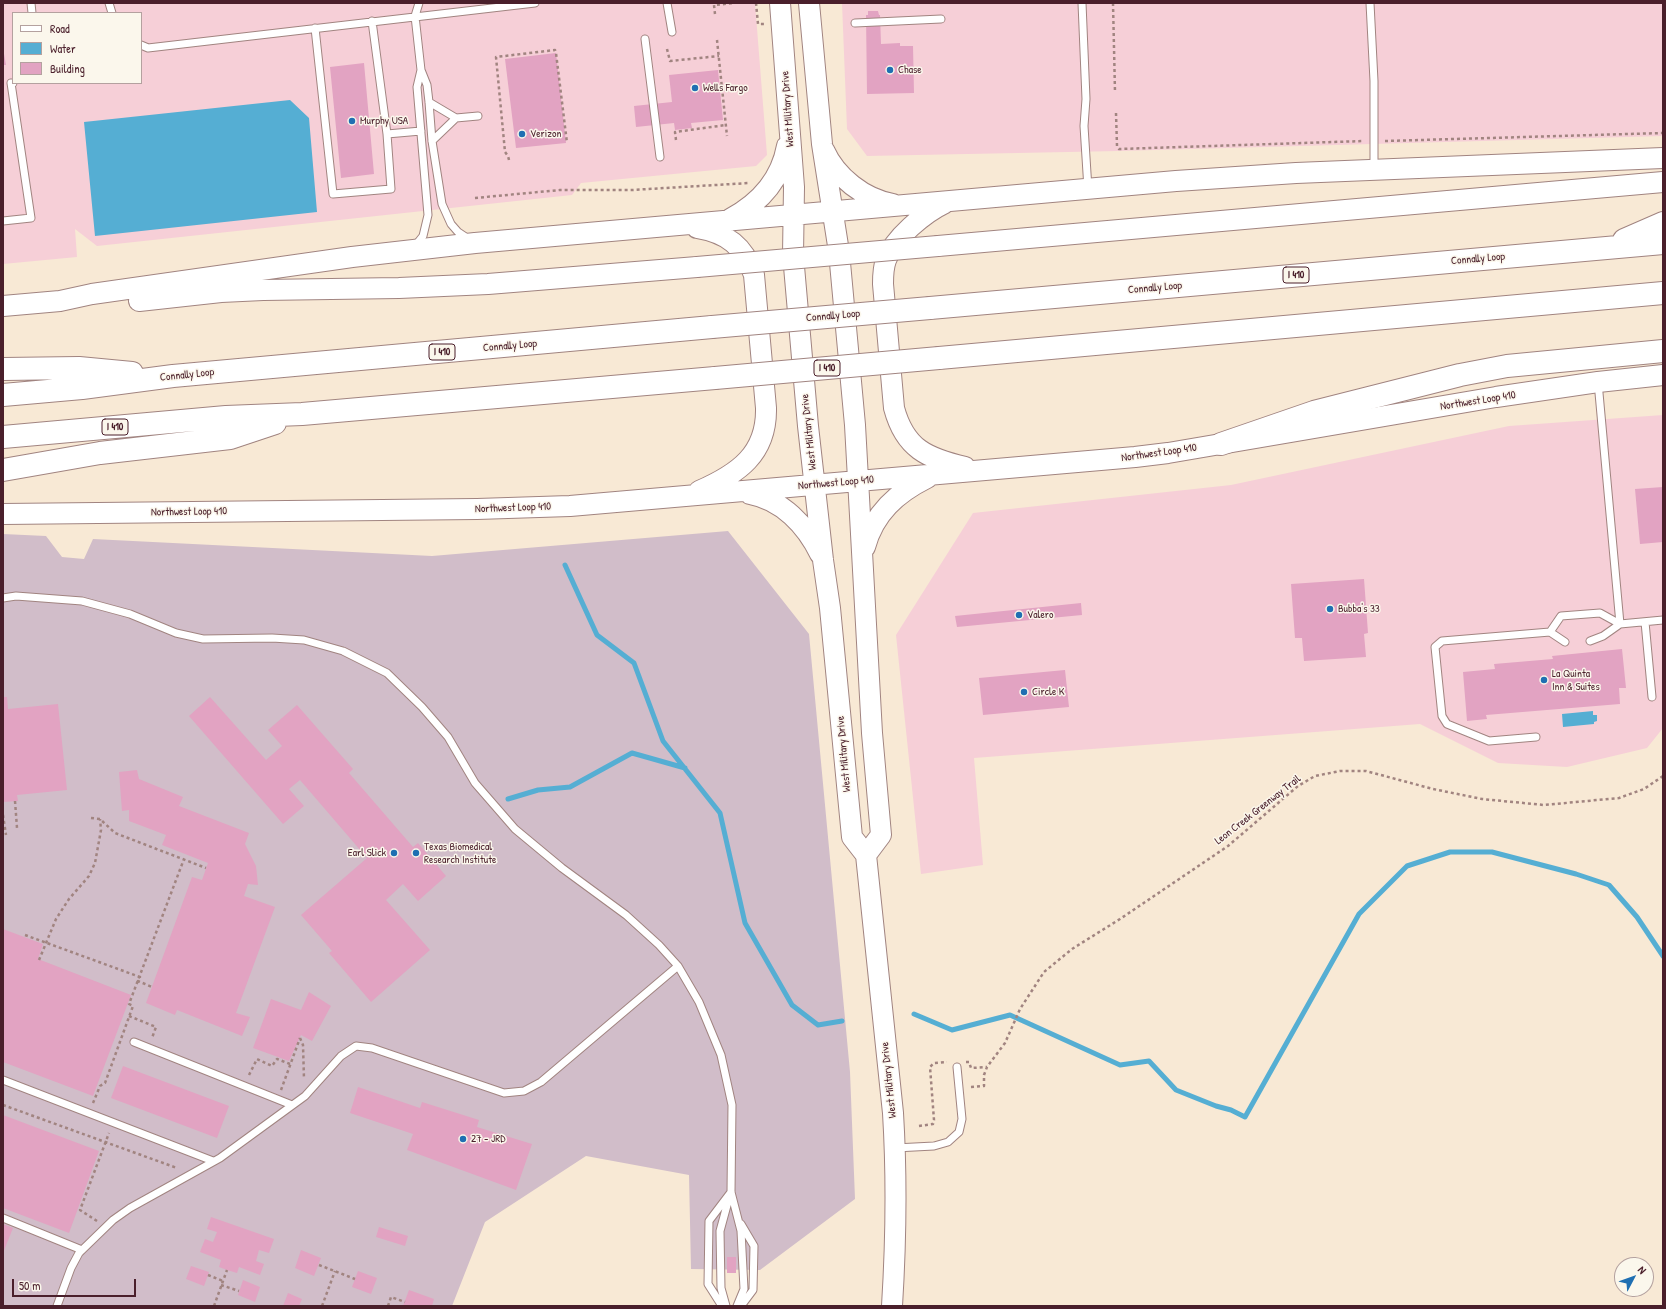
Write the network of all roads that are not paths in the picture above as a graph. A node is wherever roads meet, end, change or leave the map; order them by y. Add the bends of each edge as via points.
1 (419, 3) edge
2 (535, 3) edge
3 (667, 3) edge
4 (780, 3) edge
5 (809, 3) edge
6 (1082, 3) edge
7 (1370, 3) edge
8 (415, 16) junction
9 (941, 19) dead end
10 (372, 21) junction
11 (855, 23) dead end
12 (315, 28) junction
13 (672, 32) dead end
14 (645, 39) dead end
15 (142, 45) edge
16 (420, 70) junction
17 (12, 83) edge
18 (3, 84) edge
19 (12, 84) edge
20 (429, 102) junction
21 (478, 116) dead end
22 (456, 118) junction
23 (789, 124) junction
24 (421, 130) junction
25 (387, 134) junction
26 (432, 141) junction
27 (822, 144) junction
28 (660, 157) dead end
29 (1663, 158) edge
30 (1374, 170) junction
31 (1663, 182) edge
32 (1088, 189) junction
33 (949, 202) junction
34 (903, 205) junction
35 (832, 212) junction
36 (794, 215) junction
37 (3, 221) edge
38 (727, 221) junction
39 (1663, 223) edge
40 (673, 225) junction
41 (475, 243) junction
42 (1663, 243) edge
43 (1604, 248) junction
44 (411, 250) junction
45 (1663, 293) edge
46 (60, 301) junction
47 (3, 306) edge
48 (1663, 351) edge
49 (3, 369) edge
50 (1663, 375) edge
51 (173, 376) junction
52 (1598, 382) junction
53 (3, 395) edge
54 (302, 414) junction
55 (3, 437) edge
56 (1221, 444) junction
57 (3, 470) edge
58 (979, 470) junction
59 (934, 475) junction
60 (859, 481) junction
61 (815, 484) junction
62 (740, 492) junction
63 (684, 497) junction
64 (3, 514) edge
65 (823, 560) junction
66 (864, 567) junction
67 (3, 598) edge
68 (1663, 620) edge
69 (1645, 622) junction
70 (1620, 624) junction
71 (1550, 632) junction
72 (1590, 640) dead end
73 (1565, 642) dead end
74 (1652, 697) dead end
75 (1536, 737) dead end
76 (866, 855) junction
77 (678, 966) junction
78 (134, 1042) dead end
79 (960, 1065) road end
80 (3, 1080) edge
81 (292, 1105) junction
82 (895, 1148) junction
83 (213, 1162) junction
84 (731, 1192) junction
85 (737, 1217) junction
86 (3, 1218) edge
87 (82, 1250) junction
88 (57, 1306) edge
89 (722, 1306) edge
90 (726, 1306) edge
91 (737, 1306) edge
92 (741, 1306) edge
93 (892, 1306) edge

1 - 8 lane
2 - 8 lane
3 - 13 lane
4 - 23 main road, West Military Drive
5 - 27 main road
6 - 32 lane
7 - 30 lane via 1374,81
8 - 10 lane
8 - 16 lane
9 - 11 lane
10 - 12 lane
10 - 25 lane
12 - 15 lane via 148,48
12 - 25 lane via 333,194 391,189
14 - 28 lane
16 - 20 lane via 427,85
16 - 24 lane via 418,87
17 - 18 lane
19 - 37 lane via 31,218
20 - 22 lane
20 - 26 lane
21 - 22 lane
22 - 26 lane
23 - 36 main road, West Military Drive via 795,195
23 - 38 main road via 785,157 776,178 758,199
24 - 25 lane
24 - 44 lane via 428,215 423,236
26 - 41 lane via 446,215 458,232
27 - 34 main road via 830,162 858,189 884,201
27 - 35 main road
29 - 30 main road
30 - 32 main road via 1252,175
31 - 46 main road, bridge via 549,280 442,287 221,292 100,306
32 - 33 main road
33 - 34 main road
33 - 58 main road via 939,206 902,235 889,252 884,268 883,284 894,408 902,431 912,445 939,460
34 - 35 main road
35 - 36 main road
35 - 60 main road via 839,252
36 - 38 main road
36 - 61 main road, West Military Drive via 793,255
38 - 40 main road
39 - 43 highway
40 - 41 main road
40 - 63 main road via 718,233 740,248 750,264 754,275 766,408 763,438 748,460 732,474
41 - 44 main road
42 - 43 highway, Connally Loop / I 410
43 - 51 highway, Connally Loop / I 410, bridge
44 - 46 main road via 100,293
45 - 54 highway, I 410, bridge
46 - 47 main road
48 - 56 highway via 1515,366 1460,375 1314,412
49 - 51 highway via 80,368
50 - 52 main road, Northwest Loop 410
51 - 53 highway, Connally Loop / I 410
52 - 56 main road, Northwest Loop 410
52 - 70 lane
54 - 55 highway, I 410 via 226,417
54 - 57 highway via 230,438 107,452
56 - 58 main road, Northwest Loop 410 via 1135,457
58 - 59 main road, Northwest Loop 410
59 - 60 main road, Northwest Loop 410
59 - 66 main road via 918,482 882,511 868,538
60 - 61 main road, Northwest Loop 410
60 - 66 main road
61 - 62 main road, Northwest Loop 410
61 - 65 main road, West Military Drive
62 - 63 main road, Northwest Loop 410
62 - 65 main road via 767,498 790,513 811,538
63 - 64 main road, Northwest Loop 410 via 570,506 477,509
65 - 76 main road, West Military Drive via 852,836
66 - 76 main road via 872,733 881,835
67 - 77 lane via 16,596 82,601 130,614 176,633 203,639 304,640 343,651 387,673 448,737 476,783 515,829 562,868 626,915
68 - 69 lane
69 - 70 lane
69 - 74 lane
70 - 71 lane via 1600,613 1562,616
70 - 72 lane via 1604,636
71 - 73 lane
71 - 75 lane via 1442,641 1435,647 1442,716 1447,724 1489,741
76 - 82 main road, West Military Drive
77 - 81 lane via 541,1082 524,1091 504,1093 372,1048 356,1046 341,1056 305,1096
77 - 84 lane via 699,1002 721,1054 732,1106
78 - 81 lane
79 - 82 lane via 962,1119 959,1132 948,1142 934,1146
80 - 83 lane
81 - 83 lane
82 - 93 main road, West Military Drive via 896,1243
83 - 87 lane via 130,1208
84 - 85 lane
84 - 89 lane via 709,1222 708,1284
84 - 90 lane via 720,1231 721,1288
85 - 91 lane via 741,1231 744,1289
85 - 92 lane via 754,1246 753,1290
86 - 87 lane
87 - 88 lane via 71,1268

